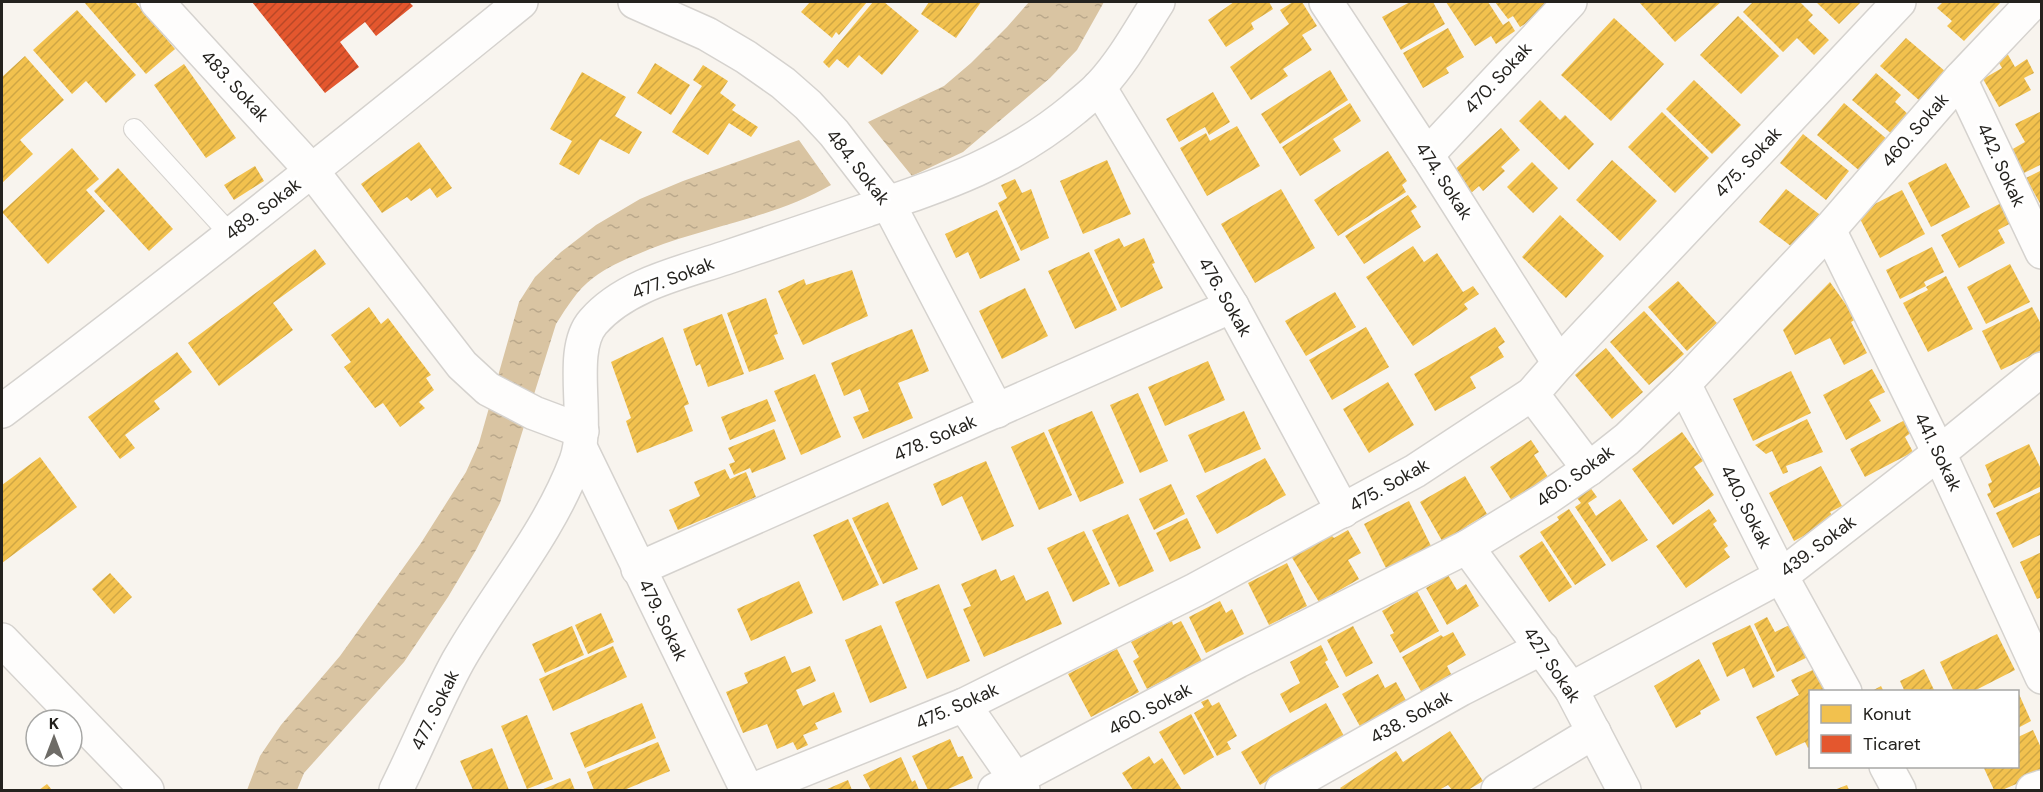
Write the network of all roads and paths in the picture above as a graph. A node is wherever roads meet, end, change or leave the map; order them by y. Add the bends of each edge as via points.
1 (157, 2) edge
2 (521, 2) edge
3 (635, 2) edge
4 (1158, 2) edge
5 (1326, 2) edge
6 (1570, 2) edge
7 (1899, 2) edge
8 (2033, 2) edge
9 (674, 8) edge
10 (1960, 79) junction
11 (1100, 87) junction
12 (134, 129) dead end
13 (1427, 155) junction
14 (312, 171) junction
15 (888, 203) junction
16 (1829, 230) junction
17 (230, 234) junction
18 (2042, 252) edge
19 (1232, 306) junction
20 (1559, 363) junction
21 (2042, 369) edge
22 (1684, 384) junction
23 (1532, 394) junction
24 (2, 411) edge
25 (997, 411) junction
26 (581, 440) junction
27 (1939, 453) junction
28 (1589, 469) junction
29 (1343, 511) junction
30 (1467, 547) junction
31 (638, 569) junction
32 (1781, 576) junction
33 (2, 640) edge
34 (1542, 648) junction
35 (2042, 677) edge
36 (1571, 689) junction
37 (1844, 690) edge
38 (964, 705) junction
39 (1594, 732) junction
40 (1887, 768) edge
41 (1011, 787) edge
42 (2042, 787) edge
43 (147, 790) edge
44 (396, 790) edge
45 (747, 790) edge
46 (753, 790) edge
47 (1282, 790) edge
48 (1498, 790) edge
49 (1624, 790) edge
50 (1899, 790) edge
51 (2033, 790) edge

1 - 14 street, 483. Sokak
2 - 14 street, 489. Sokak
3 - 9 street, 484. Sokak
4 - 11 street, 477. Sokak
5 - 13 street, 474. Sokak
6 - 13 street, 470. Sokak
7 - 20 street, 475. Sokak
8 - 10 street, 460. Sokak
9 - 15 street, 484. Sokak via 783,83 808,105
10 - 16 street, 460. Sokak
10 - 18 street, 442. Sokak
11 - 15 street, 477. Sokak via 1034,140 1000,159
11 - 19 street, 476. Sokak
12 - 17 lane
13 - 20 street, 474. Sokak
14 - 17 street, 489. Sokak
14 - 26 street, 483. Sokak via 462,365 488,389
15 - 25 street, 484. Sokak
15 - 26 street, 477. Sokak via 661,279 616,301 591,324 580,349
16 - 22 street, 460. Sokak
16 - 27 street, 441. Sokak
17 - 24 street, 489. Sokak
19 - 25 street, 478. Sokak
19 - 29 street, 476. Sokak
20 - 23 street, 475. Sokak
21 - 27 street, 439. Sokak
22 - 28 street, 460. Sokak
22 - 32 street, 440. Sokak
23 - 28 street
23 - 29 street, 475. Sokak via 1415,471
25 - 31 street, 478. Sokak
26 - 31 street, 479. Sokak
26 - 44 street, 477. Sokak via 567,486 459,661
27 - 32 street, 439. Sokak
27 - 35 street, 441. Sokak
28 - 30 street, 460. Sokak
29 - 38 street, 475. Sokak
30 - 34 street, 427. Sokak
30 - 41 street, 460. Sokak via 1238,661
31 - 45 street, 479. Sokak
32 - 36 street, 439. Sokak
32 - 37 street, 440. Sokak
33 - 43 street
34 - 36 street, 427. Sokak
34 - 47 street, 438. Sokak
36 - 39 street, 427. Sokak
38 - 41 street
38 - 46 street, 475. Sokak
39 - 48 street
39 - 49 street, 427. Sokak
40 - 50 street
42 - 51 street

